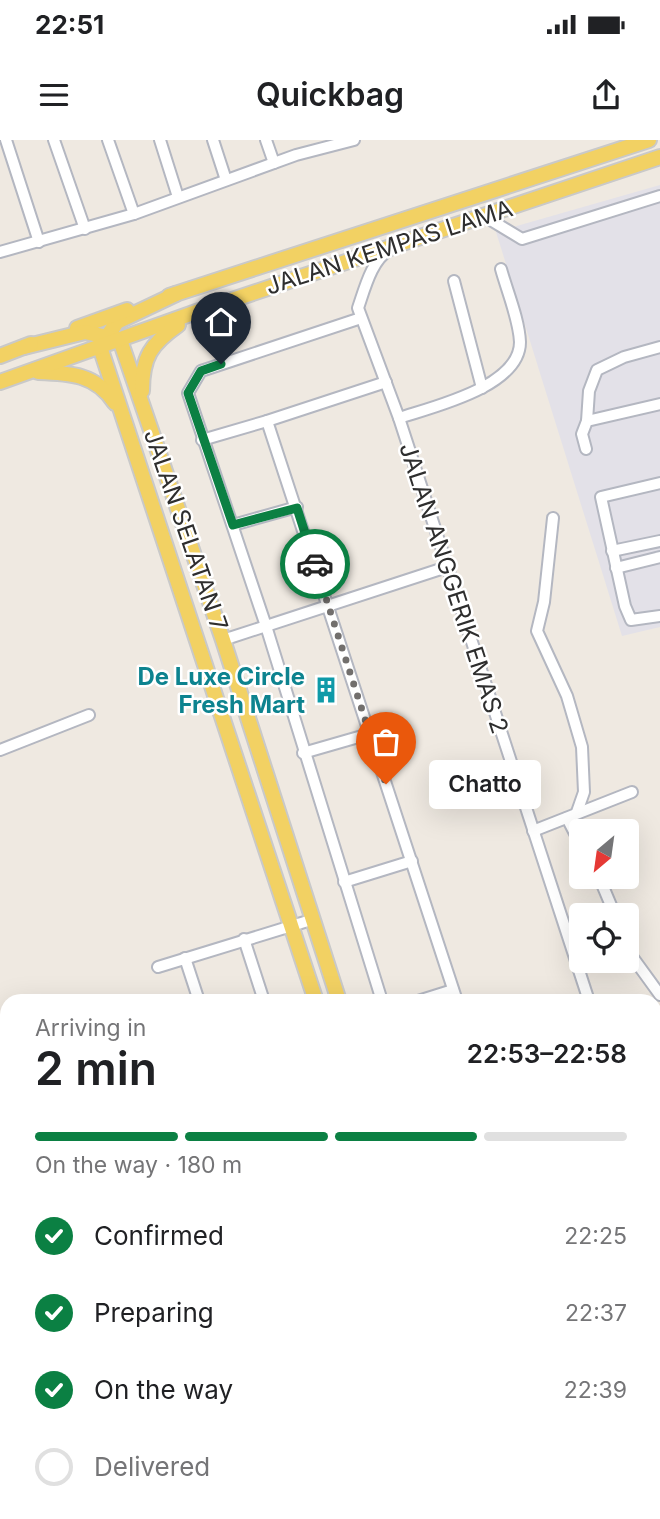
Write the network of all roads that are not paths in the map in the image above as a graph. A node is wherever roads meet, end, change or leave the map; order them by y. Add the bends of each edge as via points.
1 (6, 140) edge
2 (54, 140) edge
3 (108, 140) edge
4 (160, 140) edge
5 (213, 140) edge
6 (266, 140) edge
7 (354, 140) edge
8 (649, 140) edge
9 (318, 144) edge
10 (660, 157) edge
11 (274, 163) junction
12 (226, 180) junction
13 (660, 195) edge
14 (178, 197) junction
15 (134, 214) junction
16 (484, 216) junction
17 (85, 229) junction
18 (415, 237) junction
19 (40, 242) junction
20 (0, 252) edge
21 (501, 269) dead end
22 (454, 281) dead end
23 (176, 294) junction
24 (196, 312) junction
25 (361, 318) junction
26 (109, 341) junction
27 (24, 347) junction
28 (660, 347) edge
29 (0, 356) edge
30 (30, 372) junction
31 (0, 382) edge
32 (386, 383) junction
33 (482, 388) junction
34 (142, 398) junction
35 (660, 404) edge
36 (122, 413) junction
37 (399, 418) junction
38 (267, 421) junction
39 (587, 421) junction
40 (202, 440) junction
41 (586, 449) dead end
42 (660, 483) edge
43 (297, 508) junction
44 (553, 518) dead end
45 (233, 525) junction
46 (660, 541) edge
47 (612, 551) junction
48 (660, 557) edge
49 (447, 567) junction
50 (616, 568) junction
51 (328, 606) junction
52 (660, 616) edge
53 (266, 626) junction
54 (223, 640) junction
55 (89, 715) dead end
56 (369, 734) junction
57 (0, 750) edge
58 (303, 753) junction
59 (632, 792) dead end
60 (572, 815) junction
61 (573, 819) edge
62 (533, 831) junction
63 (412, 861) junction
64 (344, 882) junction
65 (311, 920) junction
66 (290, 926) junction
67 (244, 939) junction
68 (185, 958) junction
69 (639, 966) edge
70 (158, 967) dead end
71 (197, 994) edge
72 (262, 994) edge
73 (314, 994) edge
74 (337, 994) edge
75 (380, 994) edge
76 (455, 994) edge
77 (587, 994) edge
78 (659, 994) edge

1 - 19 street
2 - 17 street
3 - 15 street
4 - 14 street
5 - 12 street
6 - 11 street
7 - 9 street
8 - 23 main road, JALAN KEMPAS LAMA
9 - 11 street
10 - 16 main road, JALAN KEMPAS LAMA
11 - 12 street
12 - 14 street
13 - 16 street via 522,239
14 - 15 street
15 - 17 street
16 - 18 main road, JALAN KEMPAS LAMA
17 - 19 street
18 - 24 main road, JALAN KEMPAS LAMA
18 - 25 street via 385,253 358,308
19 - 20 street
21 - 33 street via 520,343 511,366
22 - 33 street
23 - 26 main road via 124,318
23 - 27 main road, JALAN KEMPAS LAMA
24 - 26 main road, JALAN KEMPAS LAMA
24 - 34 main road via 159,338 146,354
25 - 32 street, JALAN ANGGERIK EMAS 2
25 - 40 street via 201,371 188,393
26 - 27 main road via 85,332
26 - 30 main road, JALAN KEMPAS LAMA
26 - 34 main road, JALAN SELATAN 7
26 - 36 main road, JALAN SELATAN 7
27 - 29 main road, JALAN KEMPAS LAMA
28 - 39 street via 597,370 589,391
30 - 31 main road, JALAN KEMPAS LAMA
30 - 36 main road via 93,380
32 - 37 street, JALAN ANGGERIK EMAS 2
32 - 38 street
33 - 37 street
34 - 54 main road, JALAN SELATAN 7
35 - 39 street
36 - 66 main road, JALAN SELATAN 7
37 - 49 street, JALAN ANGGERIK EMAS 2
38 - 40 street
38 - 43 street
39 - 41 street via 582,434
40 - 45 street
42 - 47 street via 601,497
43 - 45 street
43 - 51 street
44 - 60 street via 537,631 567,696 582,747 584,792
45 - 53 street
46 - 47 street
47 - 50 street
48 - 50 street
49 - 51 street
49 - 62 street, JALAN ANGGERIK EMAS 2
50 - 52 street via 631,620
51 - 53 street
51 - 56 street
53 - 54 street
53 - 58 street
54 - 65 main road, JALAN SELATAN 7
55 - 57 street
56 - 58 street
56 - 63 street
58 - 64 street
59 - 60 street
60 - 61 street
60 - 62 street
62 - 77 street, JALAN ANGGERIK EMAS 2
63 - 64 street
63 - 76 street
64 - 75 street
65 - 66 street
65 - 74 main road, JALAN SELATAN 7
66 - 67 street
66 - 73 main road, JALAN SELATAN 7
67 - 68 street
67 - 72 street
68 - 70 street
68 - 71 street
69 - 78 street

